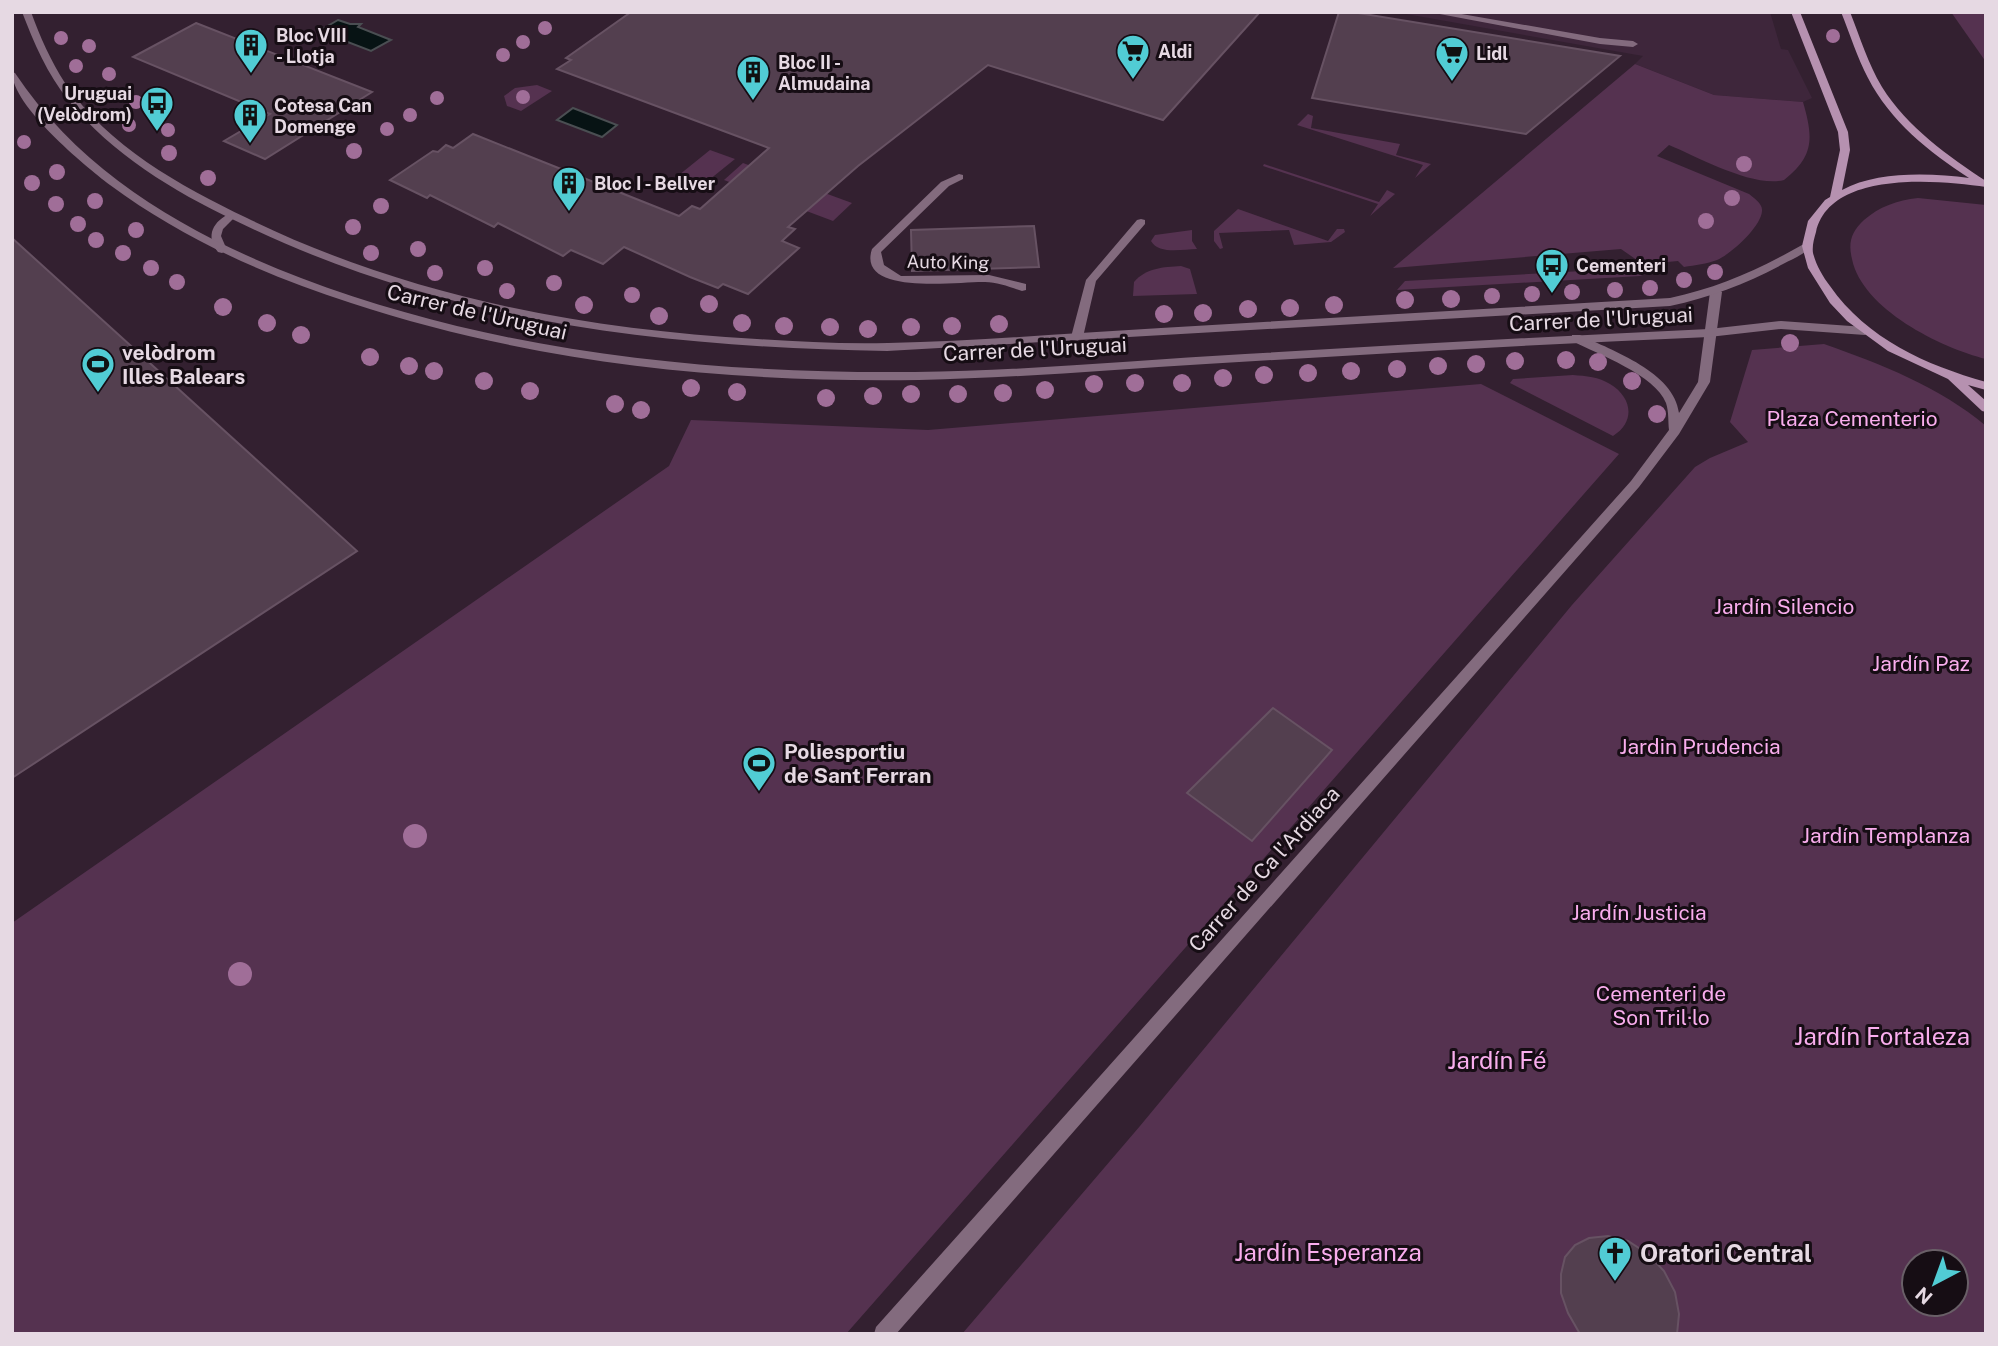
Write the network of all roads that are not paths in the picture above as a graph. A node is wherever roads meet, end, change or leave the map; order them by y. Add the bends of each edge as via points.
1 (26, 12) edge
2 (1433, 12) edge
3 (1796, 12) edge
4 (1845, 12) edge
5 (1633, 44) dead end
6 (12, 75) edge
7 (958, 177) dead end
8 (1984, 184) edge
9 (1835, 197) junction
10 (231, 216) junction
11 (1141, 222) dead end
12 (1806, 247) junction
13 (222, 250) junction
14 (1022, 287) dead end
15 (1716, 292) junction
16 (1865, 331) junction
17 (1709, 333) junction
18 (1077, 337) junction
19 (1576, 338) junction
20 (1950, 376) junction
21 (1986, 386) edge
22 (1986, 408) edge
23 (1675, 432) junction
24 (883, 1334) edge

1 - 10 street, Carrer de l'Uruguai via 38,43 73,101 136,158
2 - 5 street
3 - 9 main road via 1843,132 1845,150
4 - 8 main road via 1878,88 1917,135
6 - 13 street, Carrer de l'Uruguai via 45,122 96,169 130,196
7 - 14 street, Auto King via 945,184 876,251 878,264 901,280 989,278
8 - 9 main road via 1913,177 1883,180
9 - 12 main road via 1814,218
10 - 13 street via 214,236
10 - 18 street, Carrer de l'Uruguai via 304,249 405,285 610,328 832,347
11 - 18 street via 1091,280
12 - 15 street, Carrer de l'Uruguai via 1758,275
12 - 16 main road via 1831,300
13 - 19 street, Carrer de l'Uruguai via 376,309 535,347 669,366 880,376
15 - 17 street, Carrer de Ca l'Ardiaca
15 - 18 street, Carrer de l'Uruguai via 1656,303
16 - 17 street, Carrer de l'Uruguai via 1781,325
16 - 20 main road
17 - 19 street, Carrer de l'Uruguai
17 - 23 street, Carrer de Ca l'Ardiaca via 1704,382
19 - 23 street via 1658,385 1671,401
20 - 21 main road
20 - 22 main road
23 - 24 street, Carrer de Ca l'Ardiaca via 1635,484

